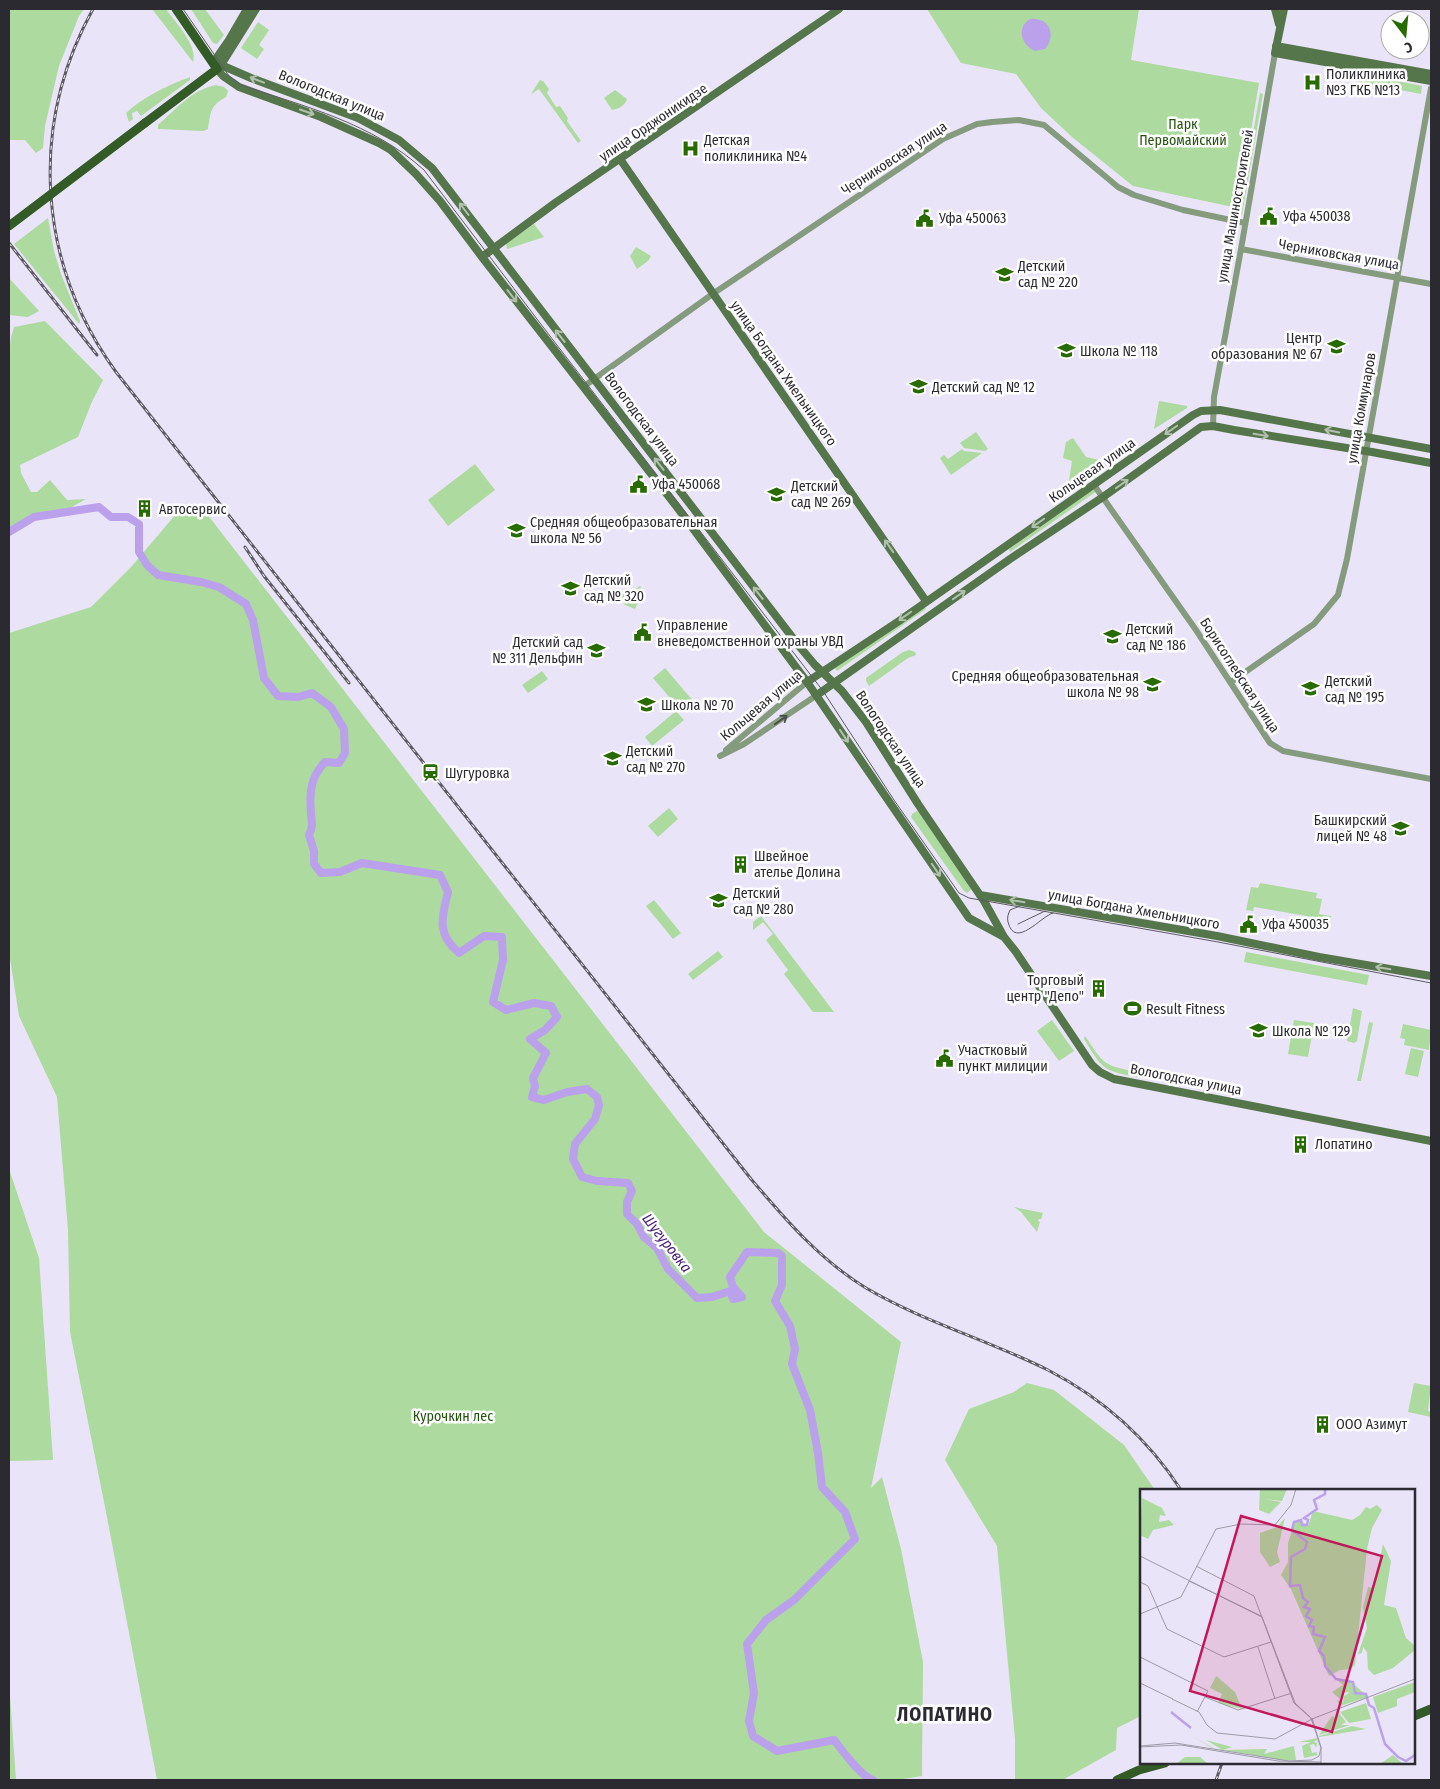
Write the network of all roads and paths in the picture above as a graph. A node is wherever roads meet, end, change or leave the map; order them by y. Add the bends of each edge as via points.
1 (176, 9) edge
2 (247, 9) edge
3 (256, 9) edge
4 (840, 9) edge
5 (1275, 9) edge
6 (1284, 9) edge
7 (1280, 27) junction
8 (1276, 49) junction
9 (217, 65) junction
10 (1431, 74) edge
11 (1431, 81) edge
12 (1431, 88) edge
13 (620, 159) junction
14 (1245, 223) junction
15 (9, 226) edge
16 (493, 248) junction
17 (1241, 249) junction
18 (482, 257) junction
19 (1397, 278) junction
20 (1431, 284) edge
21 (714, 293) junction
22 (594, 379) junction
23 (583, 387) junction
24 (1214, 409) junction
25 (1213, 426) junction
26 (1368, 438) junction
27 (1431, 449) edge
28 (1366, 451) junction
29 (1431, 463) edge
30 (1094, 485) junction
31 (1103, 497) junction
32 (926, 601) junction
33 (822, 672) junction
34 (807, 682) junction
35 (1231, 682) junction
36 (834, 684) junction
37 (817, 696) junction
38 (1431, 780) edge
39 (980, 895) junction
40 (1004, 937) junction
41 (1431, 976) edge
42 (1431, 1141) edge
43 (1431, 1709) edge
44 (1415, 1716) edge
45 (1162, 1764) edge
46 (1117, 1780) edge

1 - 9 main road, Вологодская улица
2 - 9 main road
3 - 9 main road
4 - 13 main road, улица Орджоникидзе
5 - 7 main road
6 - 7 main road, улица Машиностроителей
7 - 8 main road, улица Машиностроителей
8 - 10 main road
8 - 11 main road
8 - 14 street, улица Машиностроителей
9 - 15 main road, bridge via 197,84
16 -> 9 main road, Вологодская улица via 432,168 399,140 358,118
9 -> 18 main road, Вологодская улица via 223,76 239,87 357,132 391,150 440,201
12 - 19 street, улица Коммунаров
13 - 16 main road, улица Орджоникидзе
13 - 21 main road, улица Богдана Хмельницкого
14 - 17 street, улица Машиностроителей
14 - 21 street, Черниковская улица via 1183,210 1134,195 1118,187 1044,125 1019,120 992,122 977,124 943,139
16 - 18 main road, улица Орджоникидзе
22 -> 16 main road, Вологодская улица
17 - 19 street, Черниковская улица
17 - 24 street, улица Машиностроителей
18 -> 23 main road, Вологодская улица
19 - 20 street, Черниковская улица
19 - 26 street, улица Коммунаров
21 - 22 street, Черниковская улица
32 -> 21 main road, улица Богдана Хмельницкого
22 - 23 street, Черниковская улица
33 -> 22 main road, Вологодская улица via 776,617
23 - 34 main road, Вологодская улица
24 - 25 street, улица Машиностроителей
26 -> 24 main road, Кольцевая улица
24 -> 30 main road, Кольцевая улица via 1193,415
25 -> 28 main road
31 -> 25 main road, Кольцевая улица via 1201,427
26 - 27 main road, Кольцевая улица
26 - 28 street, улица Коммунаров
28 - 29 main road
28 - 35 street, улица Коммунаров via 1338,595 1314,624
30 - 31 street, Борисоглебская улица
30 -> 32 main road, Кольцевая улица
31 - 35 street, Борисоглебская улица
36 -> 31 main road, Кольцевая улица
32 -> 33 main road, Кольцевая улица
33 - 34 main road, Кольцевая улица
33 - 36 main road, Вологодская улица
34 - 37 main road, Вологодская улица
34 -> 37 street, Кольцевая улица via 720,756
35 - 38 street, Борисоглебская улица via 1270,743 1283,751
36 - 37 main road, Кольцевая улица
36 - 39 main road, Вологодская улица via 866,722
37 -> 40 main road, Вологодская улица via 969,918
39 - 40 main road, Вологодская улица
41 -> 39 main road, улица Богдана Хмельницкого
40 - 42 main road, Вологодская улица via 1092,1065 1114,1079
43 - 44 main road
45 - 46 main road

